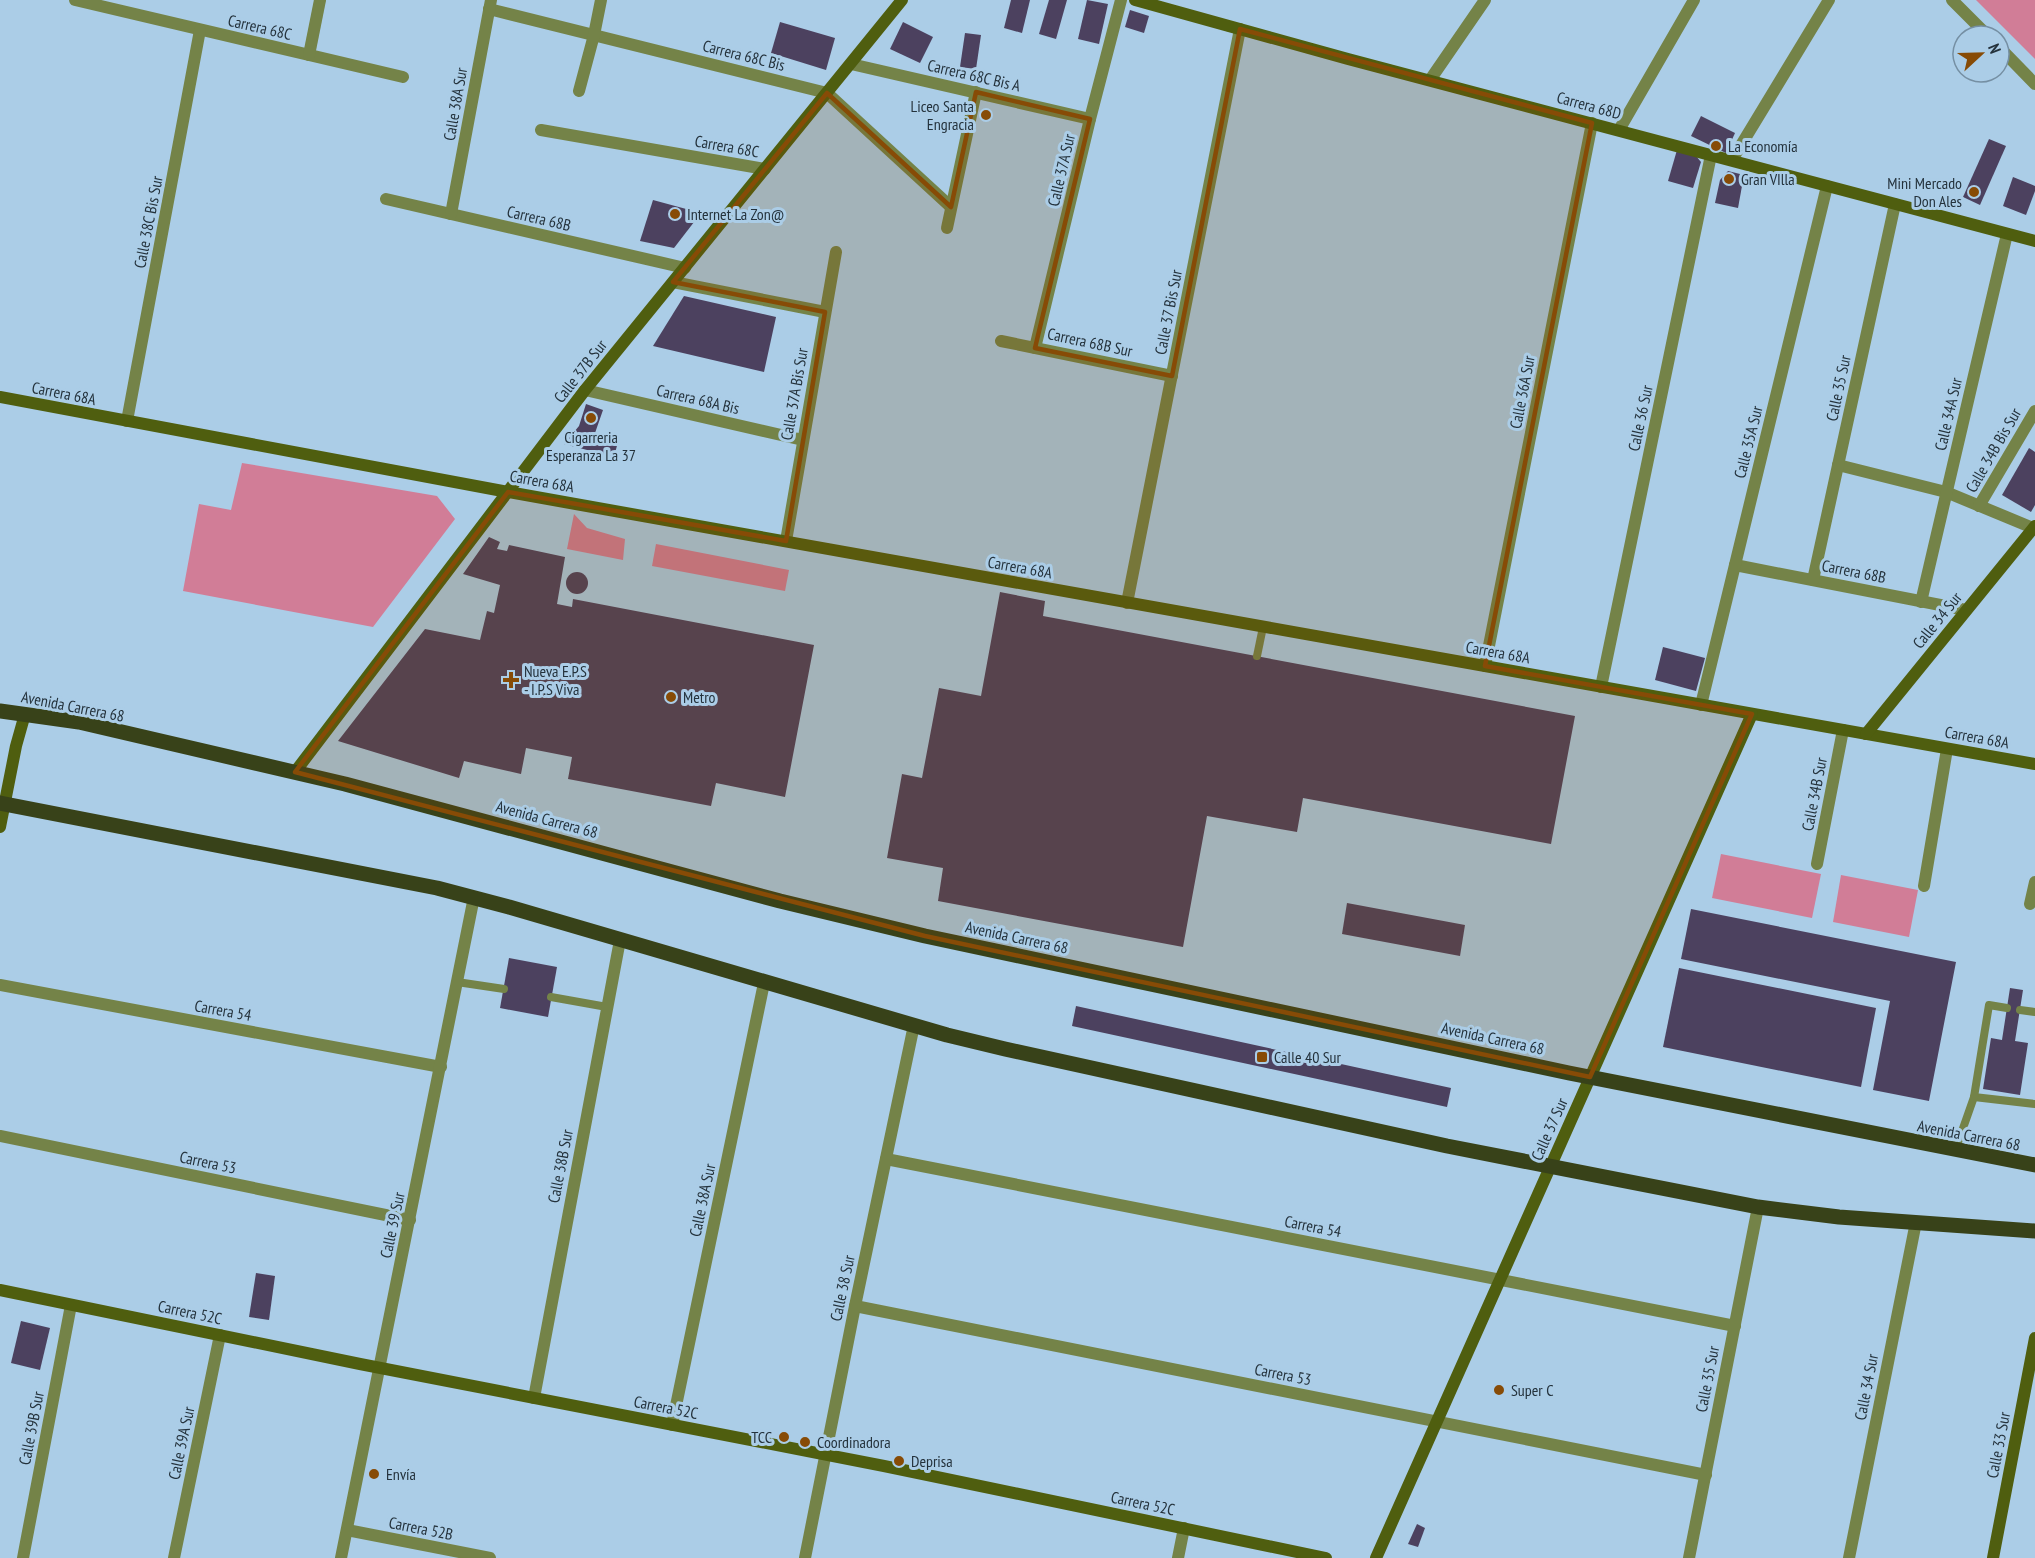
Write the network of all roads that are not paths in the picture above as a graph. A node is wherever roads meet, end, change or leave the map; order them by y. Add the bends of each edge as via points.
1 (80, 0) edge
2 (320, 0) edge
3 (601, 0) edge
4 (902, 0) edge
5 (1122, 0) edge
6 (1135, 0) edge
7 (1485, 0) edge
8 (1694, 0) edge
9 (1829, 0) edge
10 (1952, 0) edge
11 (490, 5) edge
12 (1976, 24) edge
13 (1240, 29) junction
14 (201, 30) junction
15 (594, 35) junction
16 (309, 55) junction
17 (2011, 59) edge
18 (851, 64) junction
19 (403, 77) dead end
20 (1430, 80) junction
21 (2035, 84) edge
22 (579, 91) dead end
23 (827, 93) junction
24 (976, 93) junction
25 (1090, 119) junction
26 (1592, 123) junction
27 (541, 130) dead end
28 (1618, 130) junction
29 (1711, 155) junction
30 (1732, 160) junction
31 (765, 169) junction
32 (1827, 186) junction
33 (386, 199) dead end
34 (1895, 204) junction
35 (951, 207) junction
36 (451, 214) junction
37 (947, 228) dead end
38 (2007, 234) junction
39 (2035, 241) edge
40 (836, 252) dead end
41 (685, 268) junction
42 (674, 282) junction
43 (825, 312) junction
44 (1001, 341) dead end
45 (1035, 348) junction
46 (1172, 376) junction
47 (585, 390) junction
48 (0, 397) edge
49 (2035, 411) edge
50 (127, 421) junction
51 (803, 440) junction
52 (1838, 465) junction
53 (508, 492) junction
54 (1946, 492) junction
55 (1979, 506) junction
56 (2034, 527) edge
57 (786, 542) junction
58 (1735, 565) junction
59 (1813, 580) junction
60 (1921, 602) junction
61 (1127, 603) junction
62 (1966, 610) junction
63 (1263, 627) junction
64 (1257, 656) dead end
65 (1485, 666) junction
66 (1601, 687) junction
67 (1701, 705) junction
68 (0, 711) edge
69 (25, 714) junction
70 (1752, 714) junction
71 (1844, 730) junction
72 (1866, 734) junction
73 (1947, 749) junction
74 (2035, 764) edge
75 (295, 772) junction
76 (2, 803) edge
77 (0, 827) edge
78 (1818, 864) dead end
79 (2035, 882) edge
80 (1924, 886) dead end
81 (474, 897) junction
82 (2030, 904) dead end
83 (620, 940) junction
84 (457, 982) junction
85 (764, 983) junction
86 (0, 985) edge
87 (504, 989) dead end
88 (551, 998) dead end
89 (607, 1007) junction
90 (2007, 1008) dead end
91 (2020, 1010) dead end
92 (2035, 1012) edge
93 (914, 1025) junction
94 (441, 1066) junction
95 (1590, 1077) junction
96 (1974, 1097) junction
97 (2035, 1104) edge
98 (0, 1136) edge
99 (1955, 1151) junction
100 (886, 1160) junction
101 (2035, 1166) edge
102 (1550, 1167) junction
103 (1758, 1207) junction
104 (410, 1220) junction
105 (1916, 1222) junction
106 (2035, 1231) edge
107 (1500, 1280) junction
108 (0, 1290) edge
109 (71, 1305) junction
110 (855, 1306) junction
111 (1735, 1326) junction
112 (220, 1335) junction
113 (2035, 1338) edge
114 (380, 1368) junction
115 (534, 1398) junction
116 (1437, 1422) junction
117 (672, 1425) junction
118 (826, 1454) junction
119 (1706, 1475) junction
120 (1184, 1528) junction
121 (347, 1530) junction
122 (23, 1558) edge
123 (174, 1558) edge
124 (341, 1558) edge
125 (490, 1558) edge
126 (805, 1558) edge
127 (1178, 1558) edge
128 (1326, 1558) edge
129 (1376, 1558) edge
130 (1689, 1558) edge
131 (1849, 1558) edge
132 (1993, 1558) edge

1 - 14 street, Carrera 68C
2 - 16 street
3 - 15 street
4 - 18 street, Calle 37B Sur
5 - 25 street, Calle 37A Sur
6 - 13 street, Carrera 68D
7 - 20 street
8 - 28 street
9 - 30 street
10 - 12 street
11 - 15 street, Carrera 68C Bis
11 - 36 street, Calle 38A Sur
13 - 20 street, Carrera 68D
13 - 46 street, Calle 37 Bis Sur
14 - 16 street, Carrera 68C
14 - 50 street, Calle 38C Bis Sur
15 - 22 street
15 - 23 street, Carrera 68C Bis
16 - 19 street, Carrera 68C
17 - 21 street
18 - 23 street, Calle 37B Sur
18 - 24 street, Carrera 68C Bis A
20 - 26 street, Carrera 68D
23 - 31 street, Calle 37B Sur
23 - 35 street, Carrera 68C Bis
24 - 25 street, Carrera 68C Bis A
24 - 35 street
25 - 45 street, Calle 37A Sur
26 - 28 street, Carrera 68D
26 - 65 street, Calle 36A Sur
27 - 31 street, Carrera 68C
28 - 29 street, Carrera 68D
29 - 30 street, Carrera 68D
29 - 66 street, Calle 36 Sur
30 - 32 street, Carrera 68D
31 - 41 street, Calle 37B Sur
32 - 34 street, Carrera 68D
32 - 58 street, Calle 35A Sur
33 - 36 street, Carrera 68B
34 - 38 street, Carrera 68D
34 - 52 street, Calle 35 Sur
35 - 37 street
36 - 41 street, Carrera 68B
38 - 39 street, Carrera 68D
38 - 54 street, Calle 34A Sur
40 - 43 street, Calle 37A Bis Sur
41 - 42 street, Calle 37B Sur
42 - 43 street
42 - 47 street, Calle 37B Sur
43 - 51 street, Calle 37A Bis Sur
44 - 45 street, Carrera 68B Sur
45 - 46 street, Carrera 68B Sur
46 - 61 street, Calle 37 Bis Sur
47 - 51 street, Carrera 68A Bis
47 - 53 street, Calle 37B Sur
48 - 50 street, Carrera 68A
49 - 55 street, Calle 34B Bis Sur
50 - 53 street, Carrera 68A
51 - 57 street, Calle 37A Bis Sur
52 - 54 street
52 - 59 street, Calle 35 Sur
53 - 57 street, Carrera 68A
53 - 75 street, Calle 37B Sur
54 - 55 street
54 - 60 street, Calle 34A Sur
55 - 56 street
56 - 62 street, Calle 34 Sur
57 - 61 street, Carrera 68A
58 - 59 street, Carrera 68B
58 - 67 street, Calle 35A Sur
59 - 60 street, Carrera 68B
60 - 62 street, Carrera 68B
61 - 63 street, Carrera 68A
62 - 72 street, Calle 34 Sur
63 - 64 lane
63 - 65 street, Carrera 68A
65 - 66 street, Carrera 68A
66 - 67 street, Carrera 68A
67 - 70 street, Carrera 68A
68 - 69 main road, Avenida Carrera 68
69 - 75 main road, Avenida Carrera 68 via 79,722
69 - 76 street
70 - 71 street, Carrera 68A
70 - 95 street, Calle 37 Sur
71 - 72 street, Carrera 68A
71 - 78 street, Calle 34B Sur
72 - 73 street, Carrera 68A
73 - 74 street, Carrera 68A
73 - 80 street
75 - 95 main road, Avenida Carrera 68 via 926,936
76 - 77 street
76 - 81 main road
79 - 82 street
81 - 83 main road
81 - 84 street, Calle 39 Sur
83 - 85 main road
83 - 89 street, Calle 38B Sur
84 - 87 lane
84 - 94 street, Calle 39 Sur
85 - 93 main road
85 - 117 street, Calle 38A Sur
86 - 94 street, Carrera 54
88 - 89 lane
89 - 115 street, Calle 38B Sur
90 - 96 lane via 1989,1005
91 - 92 lane
93 - 100 street, Calle 38 Sur
93 - 102 main road via 1005,1049
94 - 104 street, Calle 39 Sur
95 - 99 main road, Avenida Carrera 68
95 - 102 street, Calle 37 Sur
96 - 97 lane
96 - 99 lane
98 - 104 street, Carrera 53
99 - 101 main road, Avenida Carrera 68
100 - 107 street, Carrera 54
100 - 110 street, Calle 38 Sur
102 - 103 main road
102 - 107 street, Calle 37 Sur
103 - 105 main road
103 - 111 street, Calle 35 Sur
104 - 114 street, Calle 39 Sur
105 - 106 main road
105 - 131 street, Calle 34 Sur
107 - 111 street, Carrera 54
107 - 116 street, Calle 37 Sur
108 - 109 street, Carrera 52C
109 - 112 street, Carrera 52C
109 - 122 street, Calle 39B Sur
110 - 116 street, Carrera 53
110 - 118 street, Calle 38 Sur
111 - 119 street, Calle 35 Sur
112 - 114 street, Carrera 52C
112 - 123 street, Calle 39A Sur
113 - 132 street, Calle 33 Sur
114 - 115 street, Carrera 52C
114 - 121 street, Calle 39 Sur
115 - 117 street, Carrera 52C
116 - 119 street, Carrera 53
116 - 129 street, Calle 37 Sur
117 - 118 street, Carrera 52C
118 - 120 street, Carrera 52C
118 - 126 street, Calle 38 Sur
119 - 130 street, Calle 35 Sur
120 - 127 street
120 - 128 street, Carrera 52C
121 - 124 street, Calle 39 Sur
121 - 125 street, Carrera 52B

